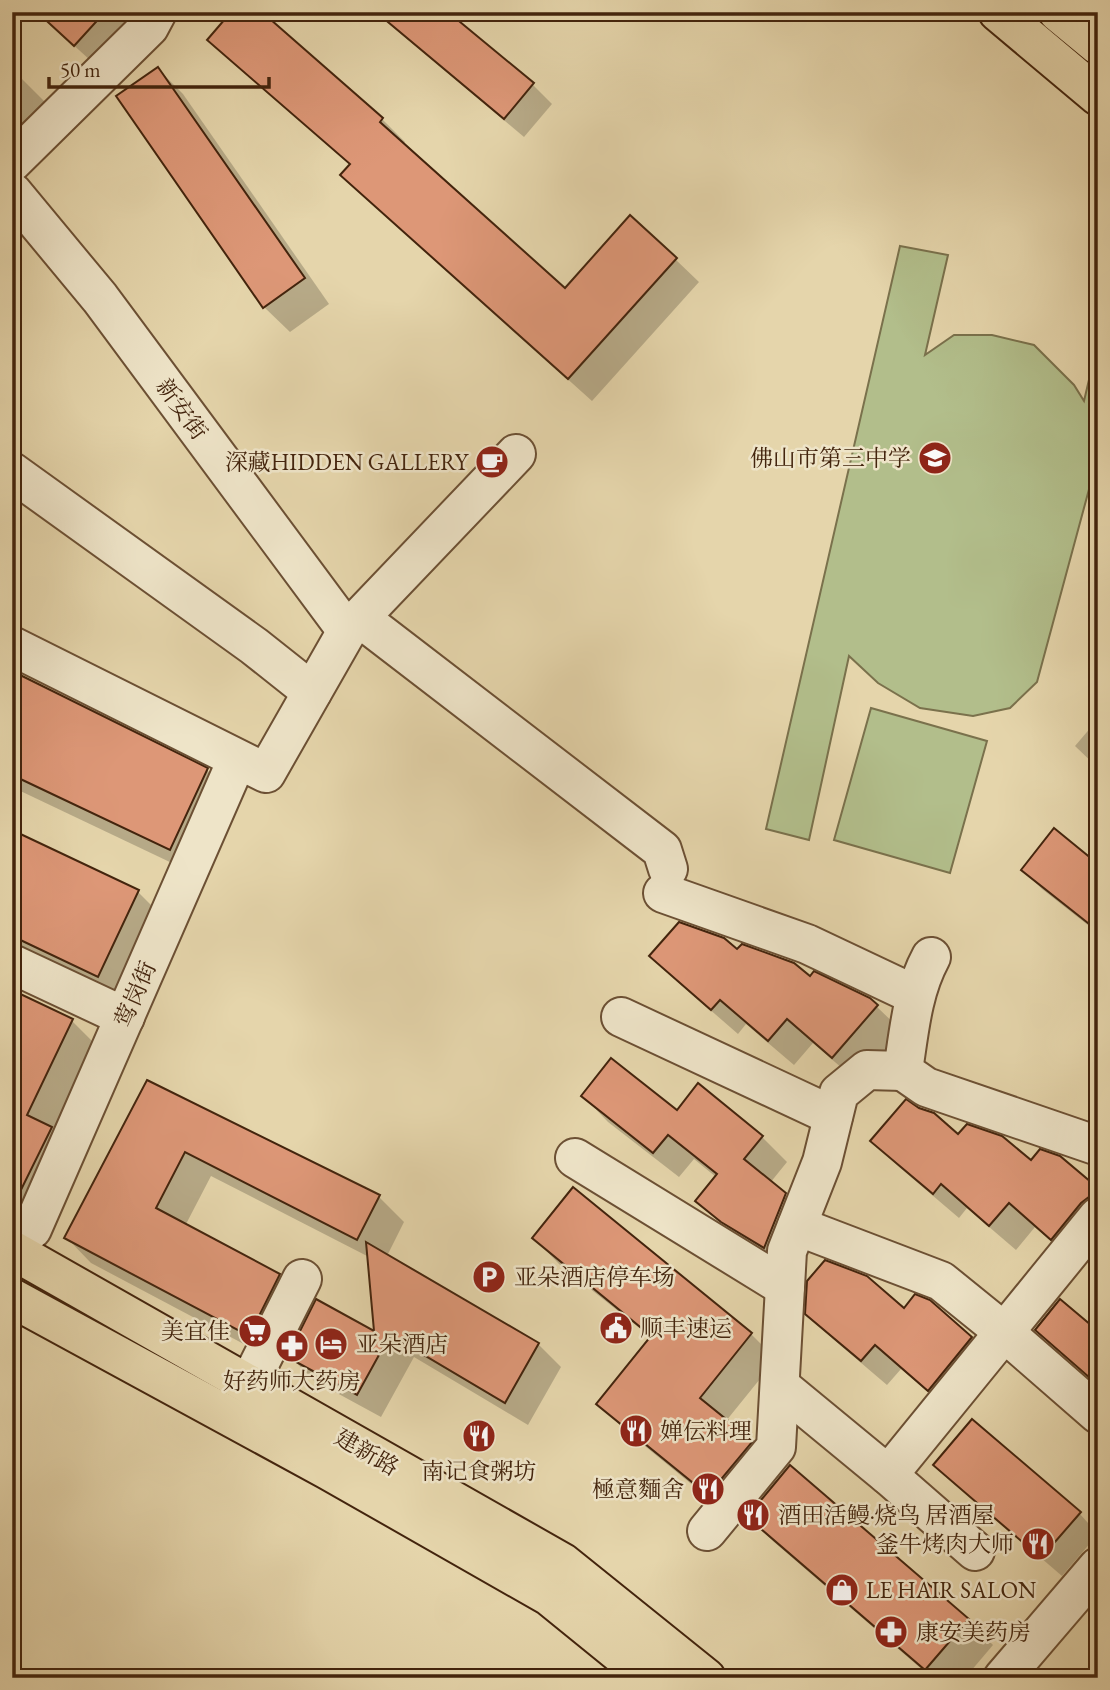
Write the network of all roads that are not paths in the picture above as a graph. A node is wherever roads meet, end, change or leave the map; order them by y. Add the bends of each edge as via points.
1 (157, 12) edge
2 (998, 12) edge
3 (1058, 12) edge
4 (1098, 45) edge
5 (1098, 96) edge
6 (12, 162) edge
7 (12, 192) edge
8 (516, 454) dead end
9 (12, 472) edge
10 (353, 624) junction
11 (12, 646) edge
12 (312, 692) junction
13 (237, 760) junction
14 (931, 957) dead end
15 (12, 964) edge
16 (915, 995) junction
17 (125, 1017) junction
18 (621, 1017) dead end
19 (903, 1071) junction
20 (833, 1116) junction
21 (1098, 1146) edge
22 (575, 1158) dead end
23 (1098, 1217) edge
24 (797, 1226) junction
25 (22, 1240) edge
26 (302, 1279) dead end
27 (785, 1287) junction
28 (12, 1297) edge
29 (1004, 1332) junction
30 (249, 1384) junction
31 (780, 1386) junction
32 (1098, 1414) edge
33 (888, 1475) junction
34 (707, 1531) dead end
35 (975, 1551) dead end
36 (1098, 1567) edge
37 (650, 1678) edge
38 (706, 1678) edge
39 (1003, 1678) edge

1 - 6 street via 149,27
2 - 5 main road
3 - 4 main road
7 - 10 street, 新安街
8 - 10 street
9 - 12 street
10 - 12 street
10 - 16 street, 新安街 via 662,850 666,881
11 - 13 street
12 - 13 street via 266,773
13 - 17 street, 莺岗街
14 - 16 street
15 - 17 street
16 - 19 street
17 - 25 street, 莺岗街
18 - 20 street
19 - 20 street via 867,1070 839,1093
19 - 21 street via 926,1087
20 - 24 street via 822,1162
22 - 27 street
23 - 29 street
24 - 27 street via 787,1251
24 - 29 street via 941,1282
25 - 30 main road, 建新路
26 - 30 street
27 - 31 street
28 - 37 main road, 建新路 via 550,1595
29 - 32 street
29 - 33 street
30 - 38 main road, 建新路 via 563,1563
31 - 33 street
31 - 34 street via 776,1447
33 - 35 street
36 - 39 street

